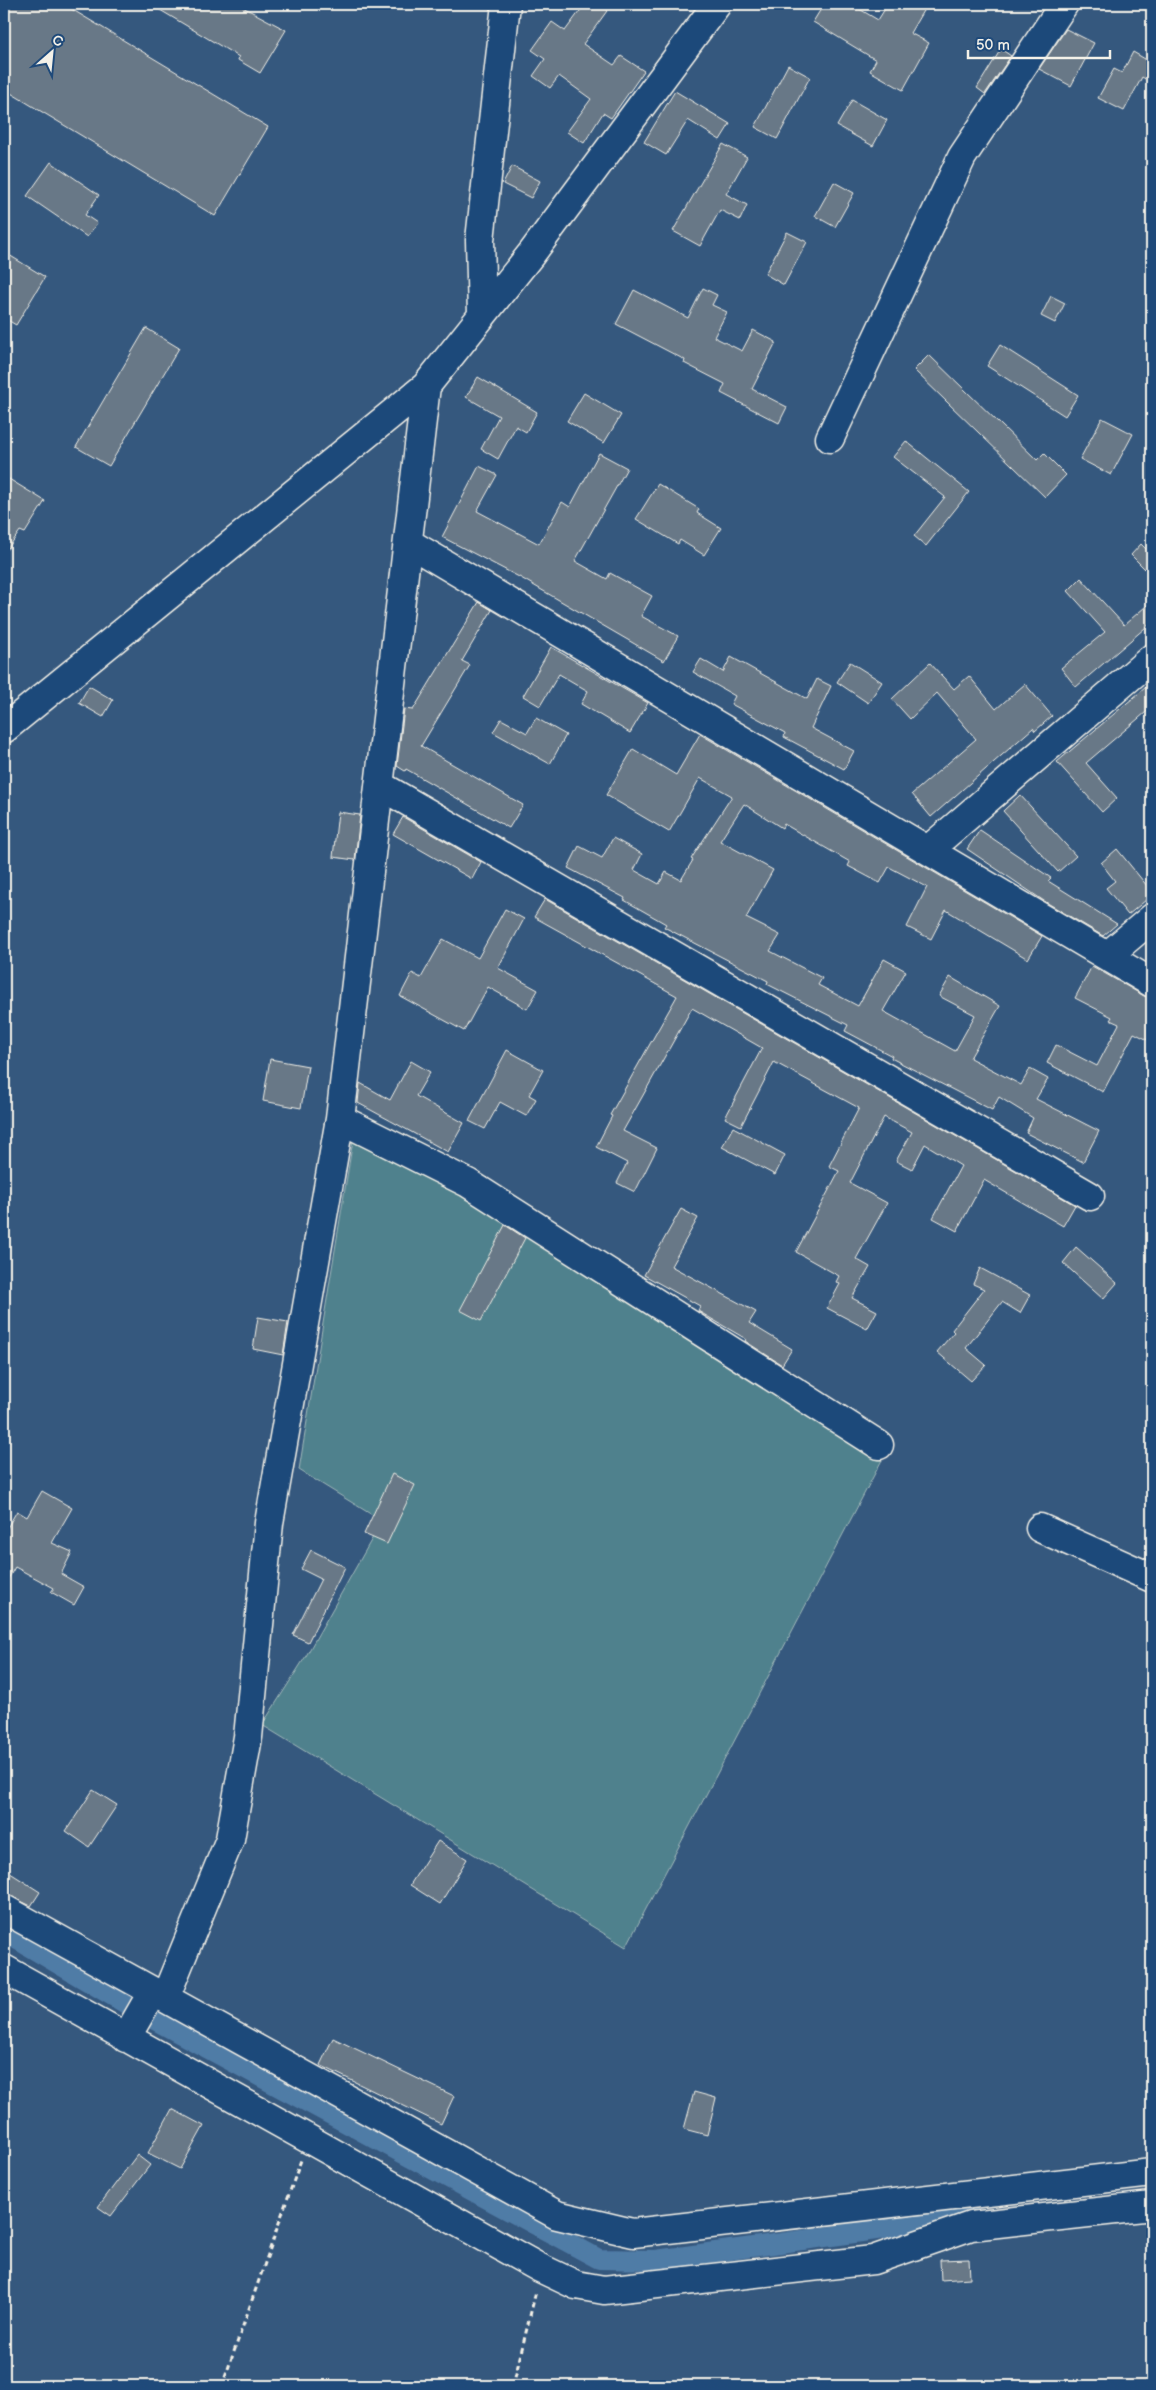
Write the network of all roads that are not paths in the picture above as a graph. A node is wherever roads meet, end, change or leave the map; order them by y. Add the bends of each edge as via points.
1 (506, 4) edge
2 (717, 4) edge
3 (1064, 4) edge
4 (482, 315) junction
5 (426, 386) junction
6 (830, 438) dead end
7 (409, 544) junction
8 (1152, 658) edge
9 (4, 729) edge
10 (381, 786) junction
11 (928, 850) junction
12 (1152, 918) edge
13 (1107, 956) junction
14 (1152, 983) edge
15 (340, 1119) junction
16 (1090, 1196) dead end
17 (879, 1445) dead end
18 (1040, 1528) dead end
19 (1152, 1578) edge
20 (4, 1909) edge
21 (4, 1969) edge
22 (159, 1995) junction
23 (126, 2038) junction
24 (1152, 2173) edge
25 (1152, 2206) edge

1 - 4 street via 480,240
2 - 4 street
3 - 6 street via 962,157
4 - 5 street
5 - 7 street
5 - 9 street
7 - 10 street
7 - 11 street
8 - 11 street
10 - 15 street
10 - 16 street
11 - 13 street
12 - 13 street
13 - 14 street
15 - 17 street via 468,1183
15 - 22 street via 269,1523 248,1738 230,1839
18 - 19 street
20 - 22 street
21 - 23 street
22 - 23 street
22 - 24 street via 557,2215 633,2233
23 - 25 street via 540,2269 576,2284 604,2290 873,2260 971,2226

